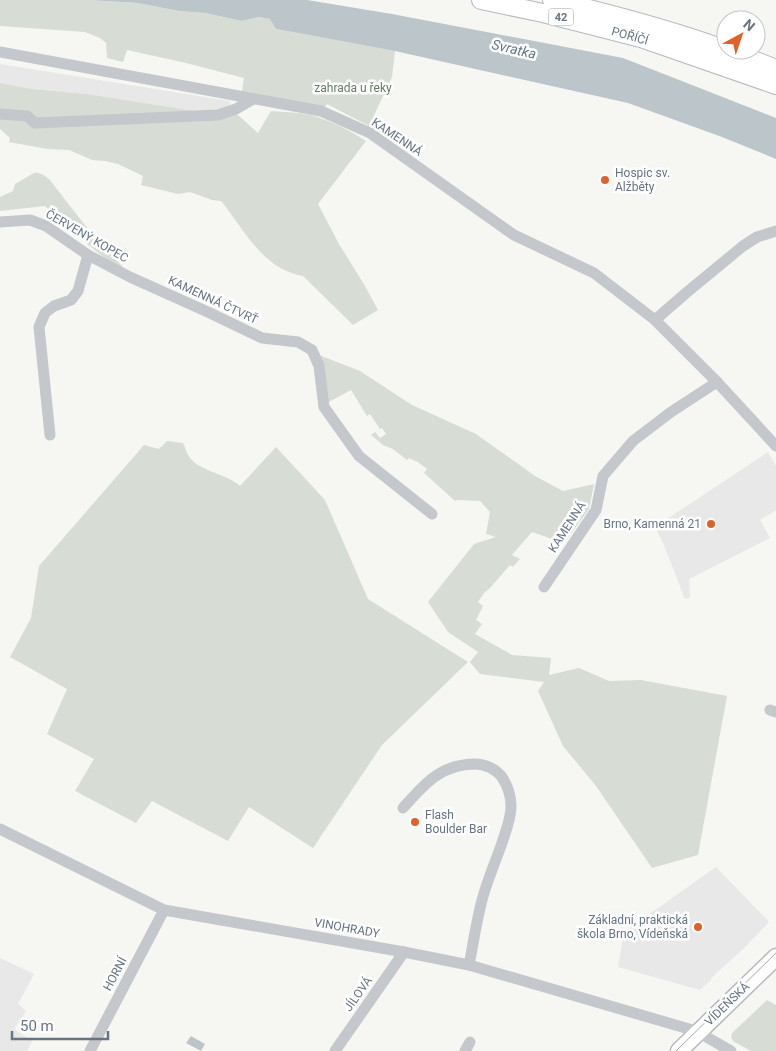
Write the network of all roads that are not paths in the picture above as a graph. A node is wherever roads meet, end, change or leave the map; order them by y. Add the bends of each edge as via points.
1 (480, 0) edge
2 (552, 0) edge
3 (0, 52) edge
4 (776, 69) edge
5 (776, 85) edge
6 (253, 99) junction
7 (0, 114) edge
8 (0, 222) edge
9 (776, 231) edge
10 (88, 255) junction
11 (130, 277) joint
12 (655, 320) junction
13 (717, 382) junction
14 (50, 435) dead end
15 (776, 446) edge
16 (432, 514) dead end
17 (544, 587) dead end
18 (403, 808) dead end
19 (0, 829) edge
20 (164, 910) junction
21 (404, 952) junction
22 (776, 957) edge
23 (469, 964) junction
24 (699, 1032) junction
25 (90, 1051) edge
26 (335, 1051) edge
27 (679, 1051) edge
28 (731, 1051) edge

1 - 5 main road, POŘÍČÍ / 42 via 642,38
2 - 4 main road, POŘÍČÍ / 42 via 645,24
3 - 6 street, KAMENNÁ
6 - 7 street via 218,115 35,123 27,116
6 - 12 street, KAMENNÁ via 321,111 370,133 514,235 594,273
8 - 10 street, ČERVENÝ KOPEC via 30,220 46,226
9 - 12 street via 743,246
10 - 11 street, ČERVENÝ KOPEC
10 - 14 street via 78,292 71,300 45,313 39,327
11 - 16 street, KAMENNÁ ČTVRŤ via 262,338 298,342 312,350 318,366 324,407 358,456
12 - 13 street, KAMENNÁ
13 - 15 street, KAMENNÁ
13 - 17 street, KAMENNÁ via 633,441 602,476 596,510
18 - 23 street via 432,777 452,767 469,764 479,764 498,772 509,791 509,820 481,904
19 - 20 street, VINOHRADY
20 - 21 street, VINOHRADY
20 - 25 street, HORNÍ
21 - 23 street, VINOHRADY
21 - 26 street, JÍLOVÁ
22 - 24 main road, VÍDEŇSKÁ
23 - 24 street, VINOHRADY
24 - 27 main road, VÍDEŇSKÁ
24 - 28 street, VINOHRADY

